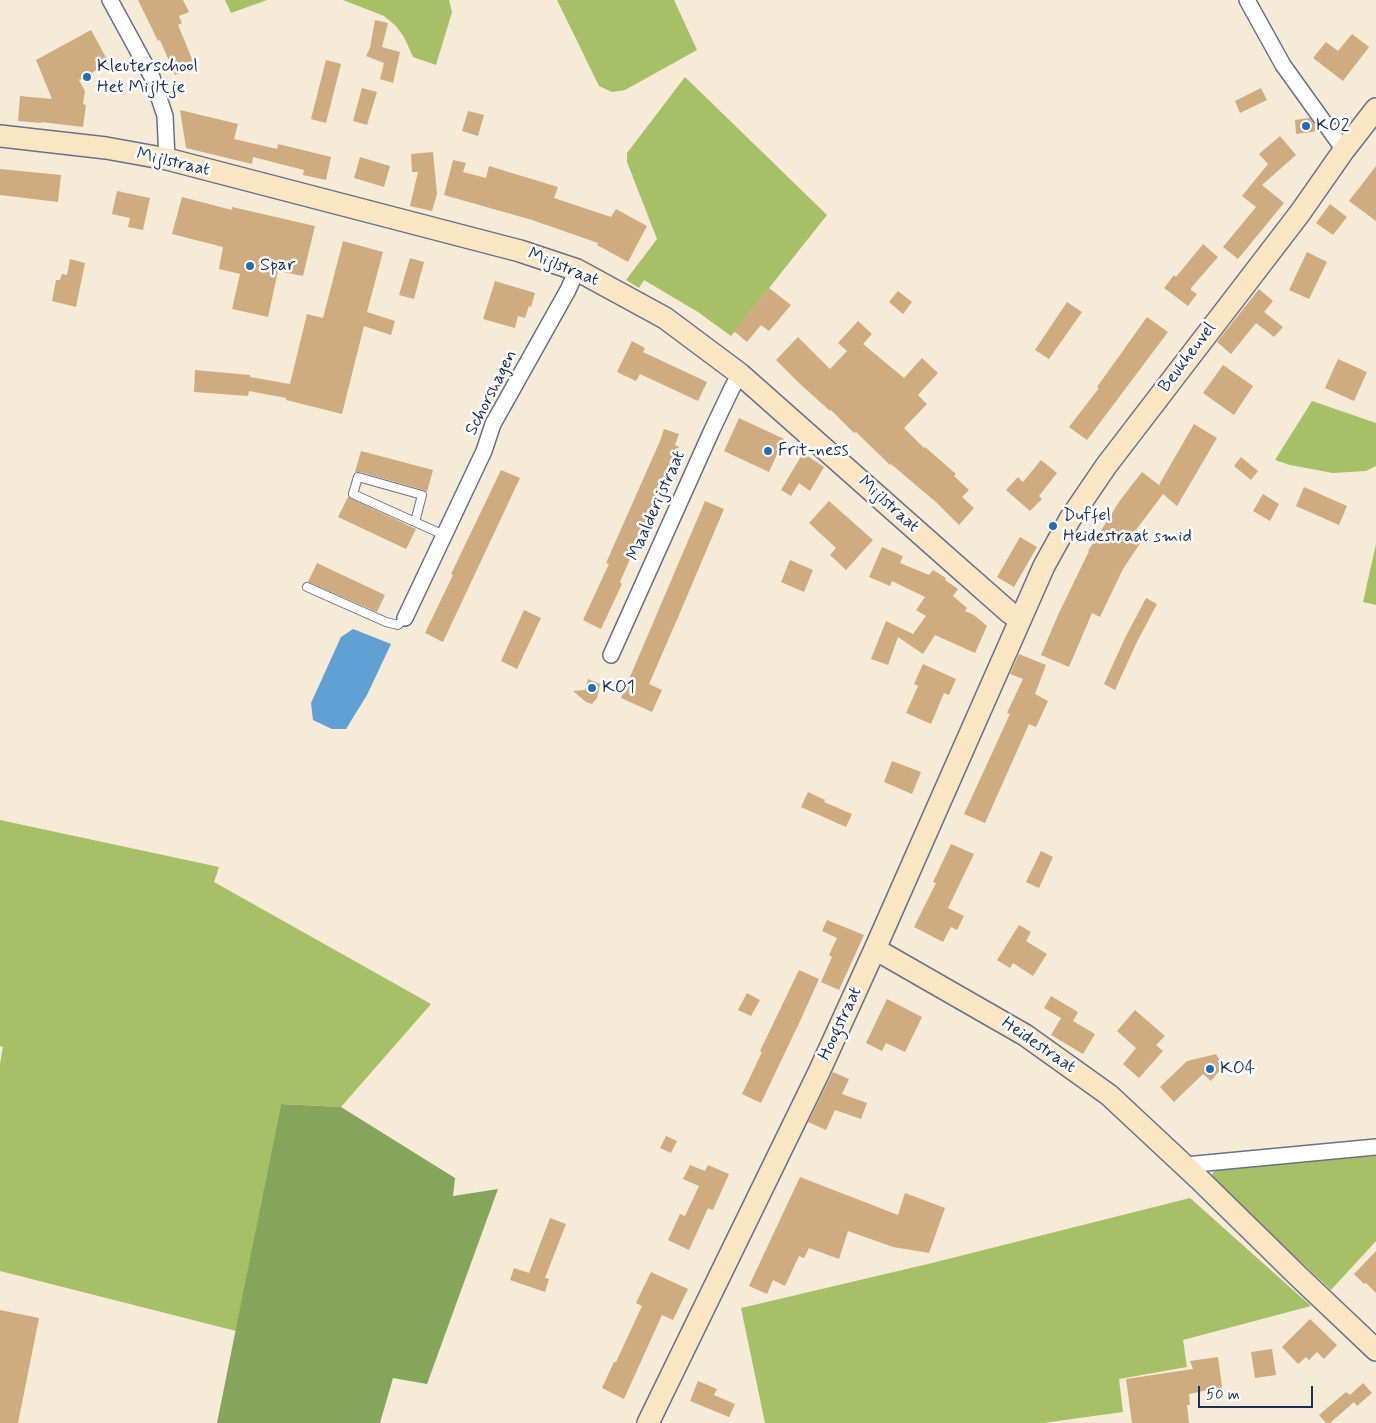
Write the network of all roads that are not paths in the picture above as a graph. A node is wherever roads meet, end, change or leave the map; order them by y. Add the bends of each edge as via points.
1 (110, 0) edge
2 (1246, 0) edge
3 (1376, 109) edge
4 (0, 136) edge
5 (1344, 150) junction
6 (167, 159) junction
7 (577, 270) junction
8 (740, 374) junction
9 (415, 522) junction
10 (444, 535) junction
11 (307, 587) dead end
12 (405, 618) joint
13 (1020, 620) junction
14 (611, 655) dead end
15 (875, 949) junction
16 (1376, 1147) edge
17 (1185, 1165) junction
18 (1376, 1350) edge
19 (645, 1422) edge

1 - 6 street via 152,77 165,116
2 - 5 street via 1283,65
3 - 5 street, Beukheuvel
4 - 6 street, Mijlstraat via 106,148
5 - 13 street, Beukheuvel via 1300,213 1085,496 1044,566
6 - 7 street, Mijlstraat via 520,251
7 - 8 street, Mijlstraat via 665,318
7 - 10 street, Schorshagen via 493,424 484,451
8 - 13 street, Mijlstraat
8 - 14 street, Maalderijstraat
9 - 9 lane via 422,495 358,477 353,494
9 - 10 lane
10 - 12 street, Schorshagen
11 - 12 lane, Schorshagen via 386,622 398,624
13 - 15 street, Hoogstraat
15 - 17 street, Heidestraat via 1025,1035 1109,1095
15 - 19 street, Hoogstraat via 819,1072
16 - 17 street
17 - 18 street, Heidestraat

